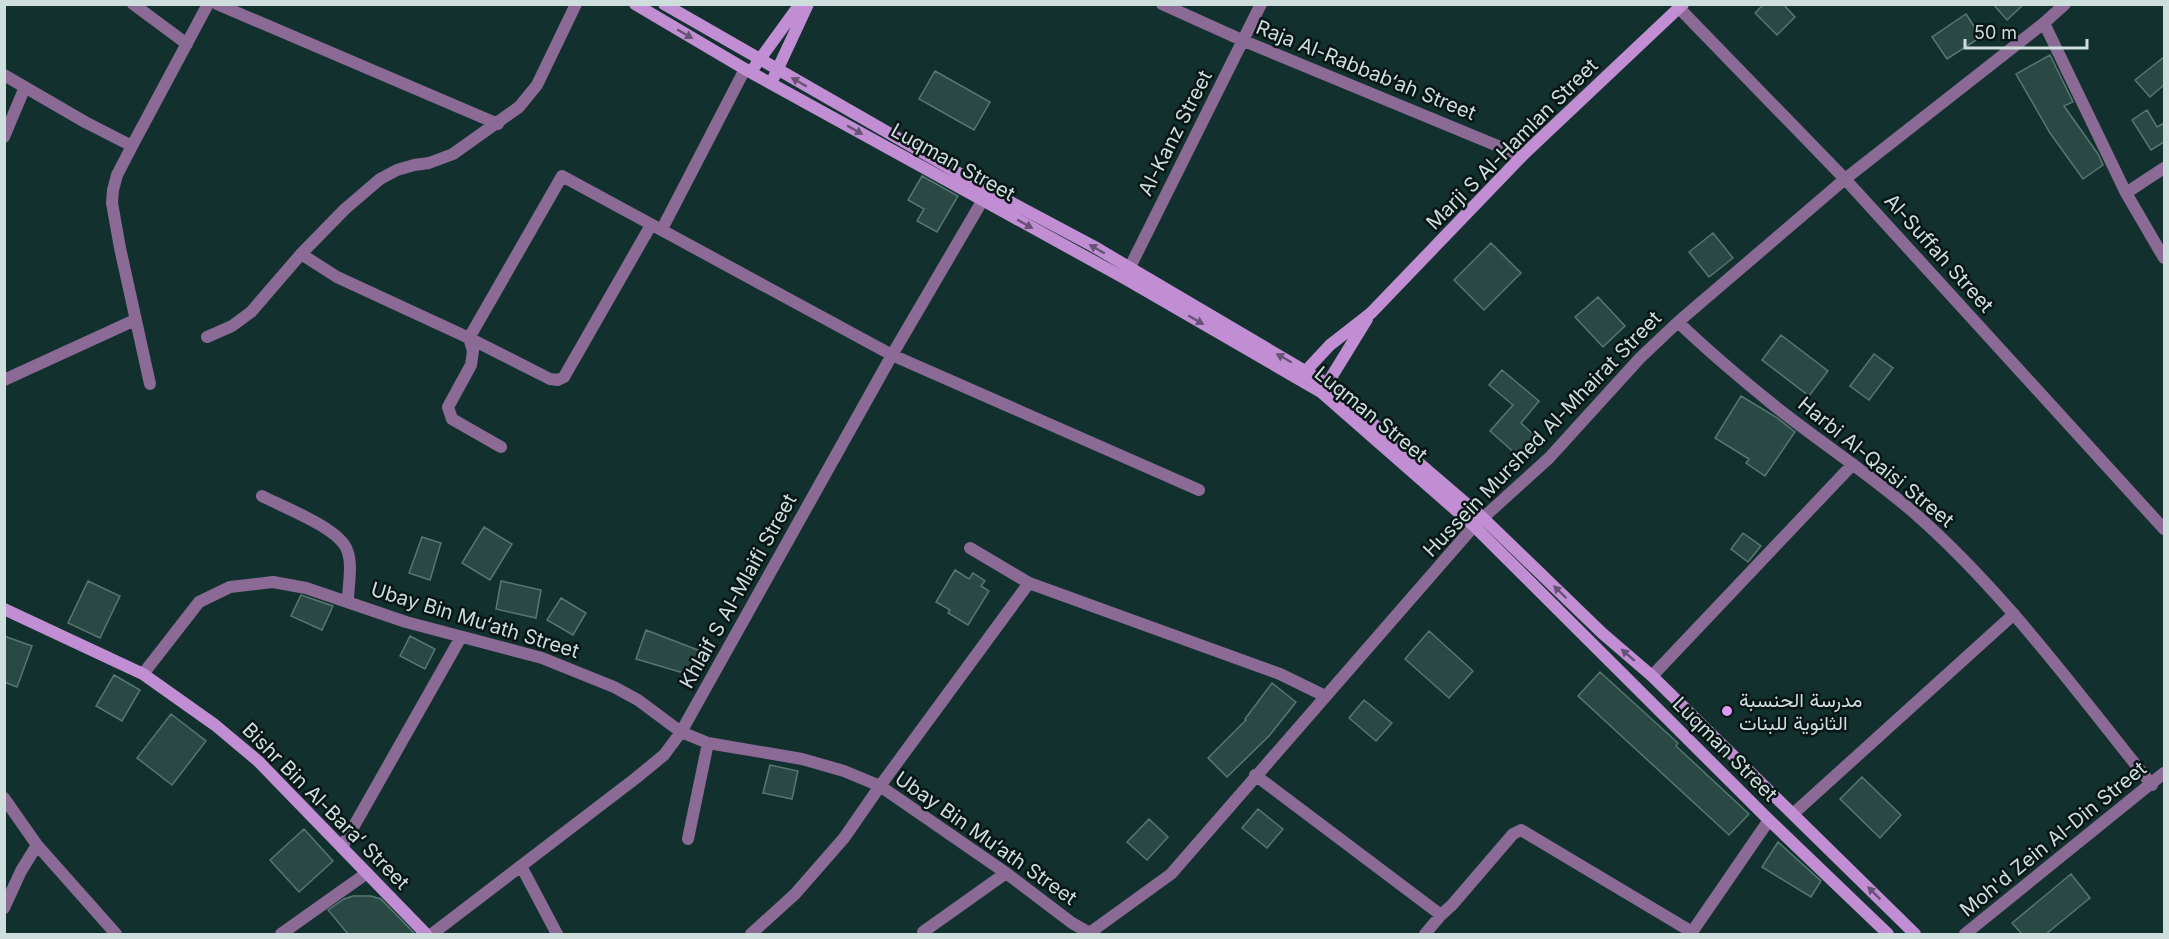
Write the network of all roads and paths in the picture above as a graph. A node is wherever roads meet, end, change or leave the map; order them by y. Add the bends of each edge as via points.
1 (133, 4) edge
2 (208, 4) edge
3 (217, 4) edge
4 (576, 4) edge
5 (634, 4) edge
6 (664, 4) edge
7 (800, 4) edge
8 (808, 4) edge
9 (1162, 4) edge
10 (1261, 4) edge
11 (2066, 4) edge
12 (1681, 6) edge
13 (2044, 24) junction
14 (1244, 41) junction
15 (187, 44) junction
16 (759, 59) junction
17 (777, 70) junction
18 (748, 71) junction
19 (4, 75) edge
20 (770, 83) junction
21 (25, 87) junction
22 (498, 124) junction
23 (4, 137) edge
24 (132, 146) junction
25 (1522, 156) junction
26 (2164, 168) edge
27 (1845, 179) junction
28 (2126, 193) junction
29 (985, 195) junction
30 (657, 227) junction
31 (301, 255) junction
32 (2164, 258) edge
33 (1127, 273) junction
34 (1371, 313) junction
35 (135, 320) junction
36 (1678, 322) junction
37 (207, 337) dead end
38 (469, 338) junction
39 (892, 355) junction
40 (1303, 375) junction
41 (4, 380) edge
42 (150, 384) dead end
43 (1324, 388) junction
44 (501, 447) dead end
45 (1852, 464) junction
46 (1199, 490) dead end
47 (262, 496) dead end
48 (1478, 522) junction
49 (2164, 529) edge
50 (970, 548) dead end
51 (1029, 584) junction
52 (348, 601) junction
53 (4, 609) edge
54 (2013, 614) junction
55 (461, 637) junction
56 (143, 674) junction
57 (1652, 676) junction
58 (1325, 696) junction
59 (681, 732) junction
60 (708, 743) junction
61 (2164, 773) edge
62 (1255, 776) junction
63 (2152, 784) junction
64 (880, 786) junction
65 (4, 798) edge
66 (1794, 813) junction
67 (1769, 820) junction
68 (688, 840) dead end
69 (37, 845) junction
70 (342, 847) junction
71 (521, 866) junction
72 (367, 873) junction
73 (1006, 873) junction
74 (4, 908) edge
75 (1441, 915) junction
76 (922, 932) dead end
77 (1691, 933) edge
78 (116, 934) edge
79 (281, 934) edge
80 (426, 934) edge
81 (432, 934) edge
82 (557, 934) edge
83 (751, 934) edge
84 (1093, 934) edge
85 (1425, 934) edge
86 (1888, 934) edge
87 (1915, 934) edge
88 (1965, 934) edge

1 - 15 street
2 - 15 street
3 - 22 street
4 - 22 street via 537,85
5 -> 18 street, Luqman Street
6 - 16 street, Luqman Street
7 - 16 street
8 - 17 street
9 - 14 street, Raja Al-Rabbab‘ah Street
10 - 14 street, Al-Kanz Street
11 - 13 street, Hussein Murshed Al-Mhairat Street
12 - 25 street, Marji S Al-Hamlan Street
12 - 27 street, Al-Suffah Street
13 - 27 street, Hussein Murshed Al-Mhairat Street
13 - 28 street
14 - 25 street, Raja Al-Rabbab‘ah Street
14 - 33 street, Al-Kanz Street
15 - 24 street
16 - 17 street, Luqman Street
16 - 18 street
17 - 20 street
29 -> 17 street, Luqman Street
18 - 20 street, Luqman Street
18 - 30 street
19 - 21 street
20 -> 29 street, Luqman Street
21 - 23 street
21 - 24 street
22 - 31 street via 453,154 397,170 380,179
24 - 35 street via 117,176 112,203
25 - 34 street, Marji S Al-Hamlan Street
26 - 28 street
27 - 36 street, Hussein Murshed Al-Mhairat Street
27 - 49 street, Al-Suffah Street
28 - 32 street
29 - 33 street, Luqman Street
29 - 39 street, Khlaif S Al-Mlaifi Street
30 - 38 street via 561,380 550,379
30 - 38 street via 562,176
30 - 39 street
31 - 37 street via 251,312
31 - 38 street via 338,277
33 - 40 street, Luqman Street
34 - 40 street, Marji S Al-Hamlan Street via 1330,345
34 - 43 street, Marji S Al-Hamlan Street
35 - 41 street
35 - 42 street
36 - 45 street, Harbi Al-Qaisi Street via 1763,397
36 - 48 street, Hussein Murshed Al-Mhairat Street via 1549,458
38 - 44 street via 473,351 471,365 448,407 452,419
39 - 46 street
39 - 59 street, Khlaif S Al-Mlaifi Street
40 - 43 street, Luqman Street
43 - 48 street, Luqman Street
45 - 54 street, Harbi Al-Qaisi Street via 1912,511
45 - 57 street
47 - 52 street via 328,530 342,542 348,551
57 -> 48 street, Luqman Street
48 - 58 street, Hussein Murshed Al-Mhairat Street
48 - 67 street, Luqman Street
50 - 51 street
51 - 58 street via 1280,674
51 - 64 street
52 - 55 street, Ubay Bin Mu‘ath Street
52 - 56 street, Ubay Bin Mu‘ath Street via 273,582 230,586 199,602
53 - 56 street, Bishr Bin Al-Bara‘ Street
54 - 63 street, Harbi Al-Qaisi Street
54 - 66 street
55 - 59 street, Ubay Bin Mu‘ath Street via 542,658 584,674 638,700
55 - 70 street
56 - 70 street, Bishr Bin Al-Bara‘ Street via 258,761
57 - 66 street, Luqman Street
58 - 62 street, Hussein Murshed Al-Mhairat Street
59 - 60 street, Ubay Bin Mu‘ath Street
59 - 71 street, Khlaif S Al-Mlaifi Street via 657,760
60 - 64 street, Ubay Bin Mu‘ath Street via 802,759
60 - 68 street
61 - 63 street, Moh'd Zein Al-Din Street
62 - 75 street
62 - 84 street, Hussein Murshed Al-Mhairat Street via 1171,874
63 - 88 street, Moh'd Zein Al-Din Street
64 - 73 street, Ubay Bin Mu‘ath Street
64 - 83 street via 844,838 795,894
65 - 69 street
87 -> 66 street, Luqman Street
67 - 77 street
67 - 86 street, Luqman Street
69 - 74 street
69 - 78 street
70 - 72 street, Bishr Bin Al-Bara‘ Street
71 - 81 street, Khlaif S Al-Mlaifi Street
71 - 82 street
72 - 79 street
72 - 80 street, Bishr Bin Al-Bara‘ Street
73 - 76 street
73 - 84 street, Ubay Bin Mu‘ath Street via 1072,923
75 - 77 street via 1513,834 1521,830
75 - 85 street

